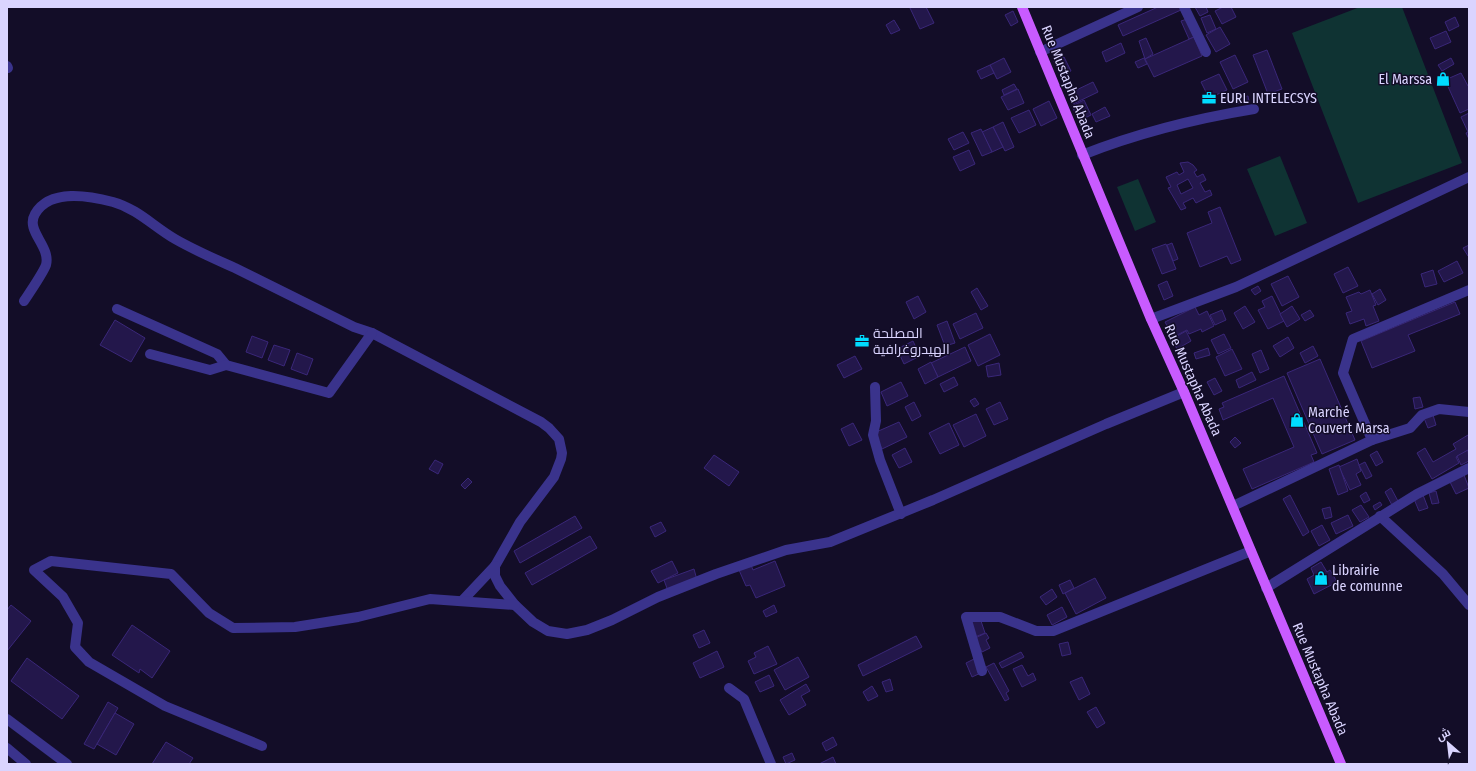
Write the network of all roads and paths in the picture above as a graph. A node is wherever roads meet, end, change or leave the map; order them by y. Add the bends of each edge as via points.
1 (1022, 7) edge
2 (1138, 7) edge
3 (1184, 7) edge
4 (1040, 52) junction
5 (1206, 52) dead end
6 (1254, 109) dead end
7 (1082, 155) junction
8 (1469, 177) edge
9 (1469, 290) edge
10 (24, 301) dead end
11 (117, 309) dead end
12 (1151, 319) junction
13 (372, 334) junction
14 (150, 354) dead end
15 (226, 365) junction
16 (874, 387) dead end
17 (1184, 392) junction
18 (1469, 412) edge
19 (1372, 440) junction
20 (1469, 468) edge
21 (1233, 506) junction
22 (901, 514) junction
23 (1380, 516) junction
24 (1251, 551) junction
25 (495, 566) junction
26 (1266, 588) junction
27 (462, 601) junction
28 (515, 605) junction
29 (1469, 605) edge
30 (982, 671) dead end
31 (729, 688) dead end
32 (7, 719) edge
33 (262, 746) dead end
34 (7, 748) edge
35 (26, 764) edge
36 (66, 764) edge
37 (771, 764) edge
38 (1342, 764) edge

1 - 4 main road, Rue Mustapha Abada
2 - 4 street
3 - 5 street
4 - 7 main road, Rue Mustapha Abada
6 - 7 street via 1196,119 1147,132
7 - 12 main road, Rue Mustapha Abada
8 - 12 street via 1236,287
9 - 19 street via 1353,339 1343,373
10 - 13 street via 46,265 43,245 32,222 35,214 50,201 74,196 113,202 134,210 175,239
11 - 15 street via 217,354
12 - 17 main road, Rue Mustapha Abada
13 - 15 street via 329,393
13 - 25 street via 541,422 559,439 562,453 554,477 520,522
14 - 15 street via 210,370
16 - 22 street via 876,421 873,435
17 - 21 main road, Rue Mustapha Abada
17 - 22 street
18 - 19 street via 1439,409 1422,415 1410,428
19 - 21 street
20 - 23 street
21 - 24 main road, Rue Mustapha Abada
22 - 28 street via 830,542 786,550 716,574 658,596 588,630 567,634 548,631 533,622
23 - 26 street
23 - 29 street via 1443,574
24 - 26 main road, Rue Mustapha Abada
24 - 30 street via 1053,631 1036,631 1000,617 966,617
25 - 27 street
25 - 28 street via 495,576 500,586
26 - 38 main road, Rue Mustapha Abada
27 - 28 street
27 - 33 street via 430,599 358,617 295,627 233,628 209,612 171,574 51,561 34,570 63,597 78,623 75,646 89,662 165,706
31 - 37 street via 744,699
32 - 36 street
34 - 35 street

